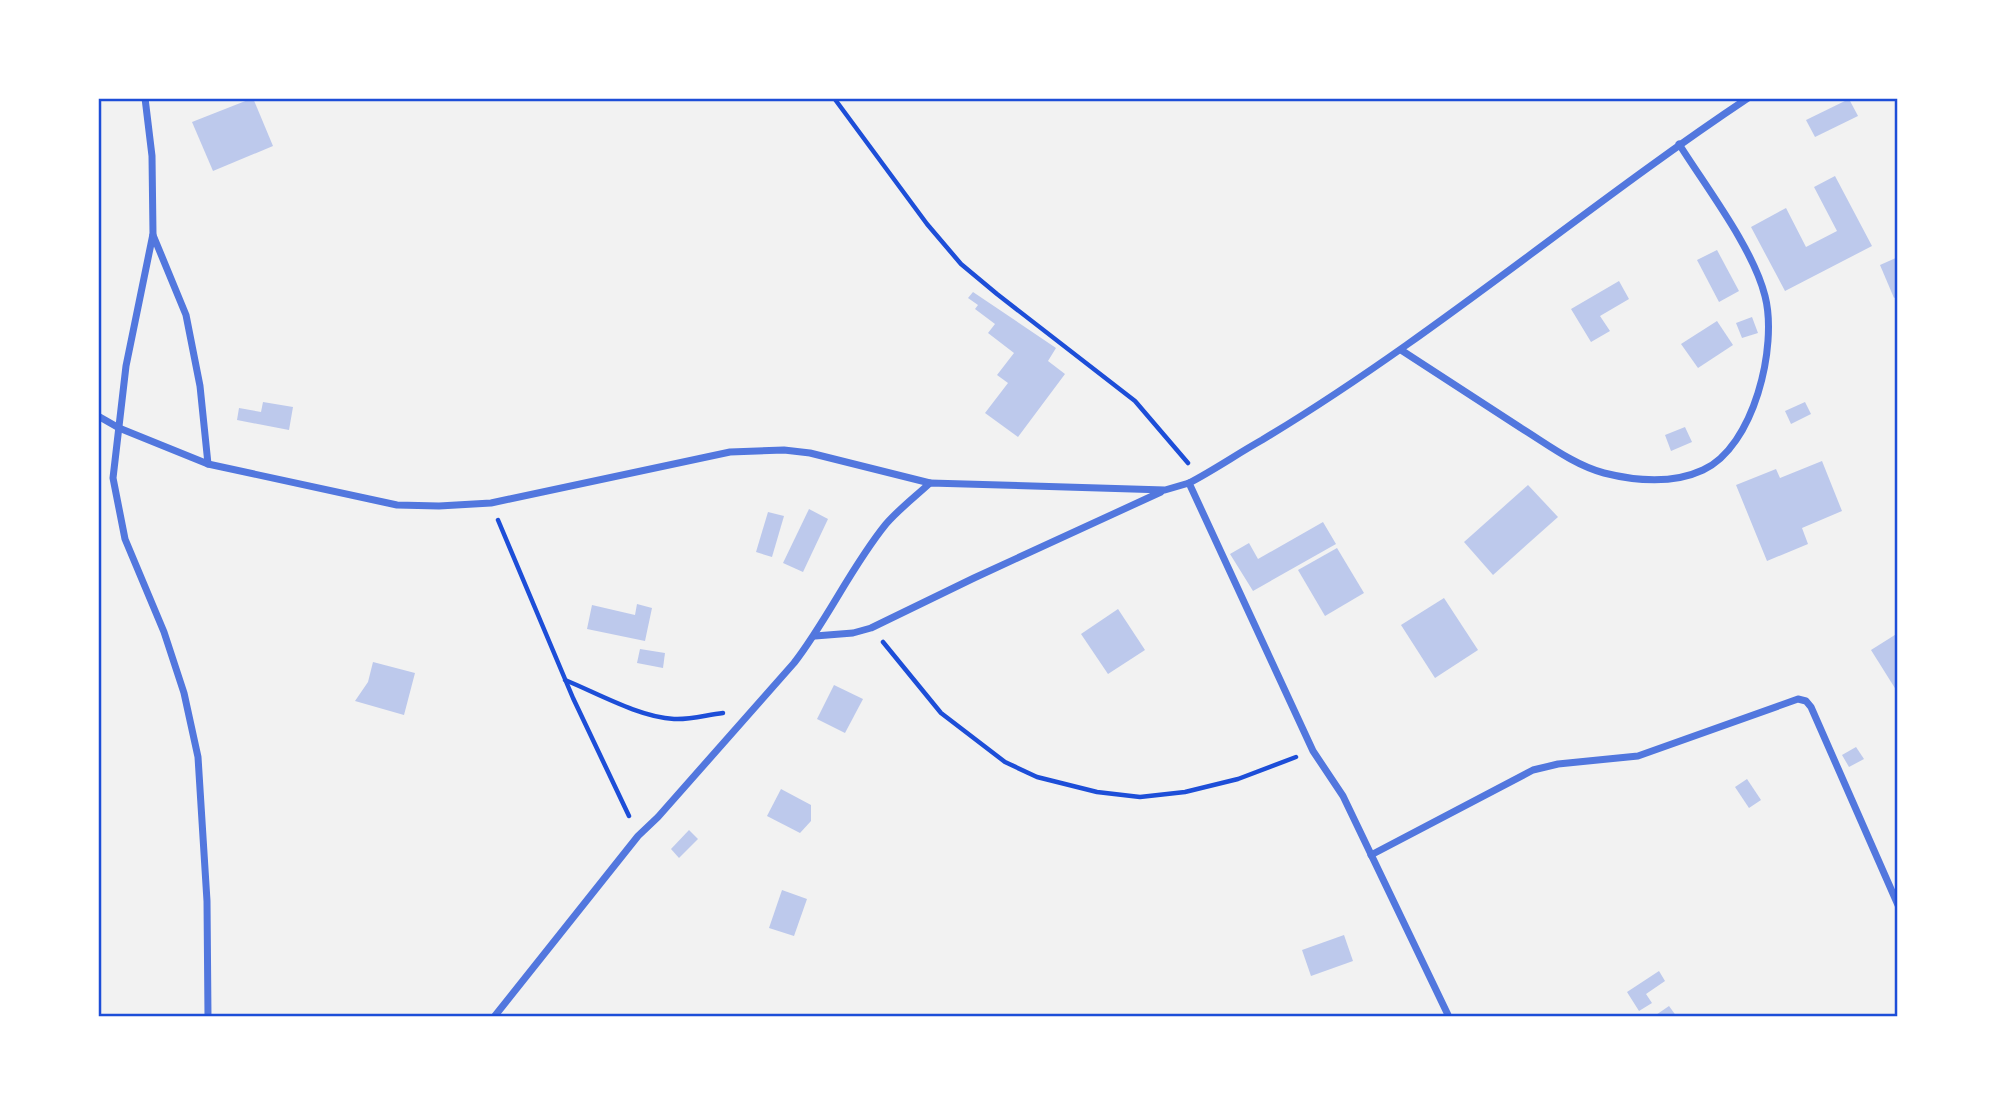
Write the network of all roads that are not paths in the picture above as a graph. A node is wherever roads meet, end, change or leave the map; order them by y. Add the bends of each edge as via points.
1 (145, 98) edge
2 (1748, 98) edge
3 (1679, 144) junction
4 (153, 234) junction
5 (1401, 350) junction
6 (98, 416) edge
7 (119, 428) junction
8 (208, 464) junction
9 (1189, 483) junction
10 (930, 484) junction
11 (1165, 490) junction
12 (815, 636) junction
13 (1371, 855) junction
14 (1898, 905) edge
15 (208, 1017) edge
16 (494, 1017) edge
17 (1449, 1017) edge

1 - 4 street via 152,156
2 - 3 street
3 - 5 street
3 - 5 street via 1749,254 1765,295 1770,334 1762,380 1742,432 1705,469 1668,480 1602,473 1562,454
4 - 7 street via 126,366
4 - 8 street via 186,315
5 - 9 street
6 - 7 street
7 - 8 street
7 - 15 street via 113,478 125,539 164,632 198,757
8 - 10 street via 397,505 491,503 730,452 810,453
9 - 11 street
9 - 13 street via 1313,751 1343,796
10 - 11 street
10 - 12 street via 888,522
11 - 12 street via 871,628
12 - 16 street via 638,836
13 - 14 street via 1533,770 1638,756 1798,699 1811,708
13 - 17 street

